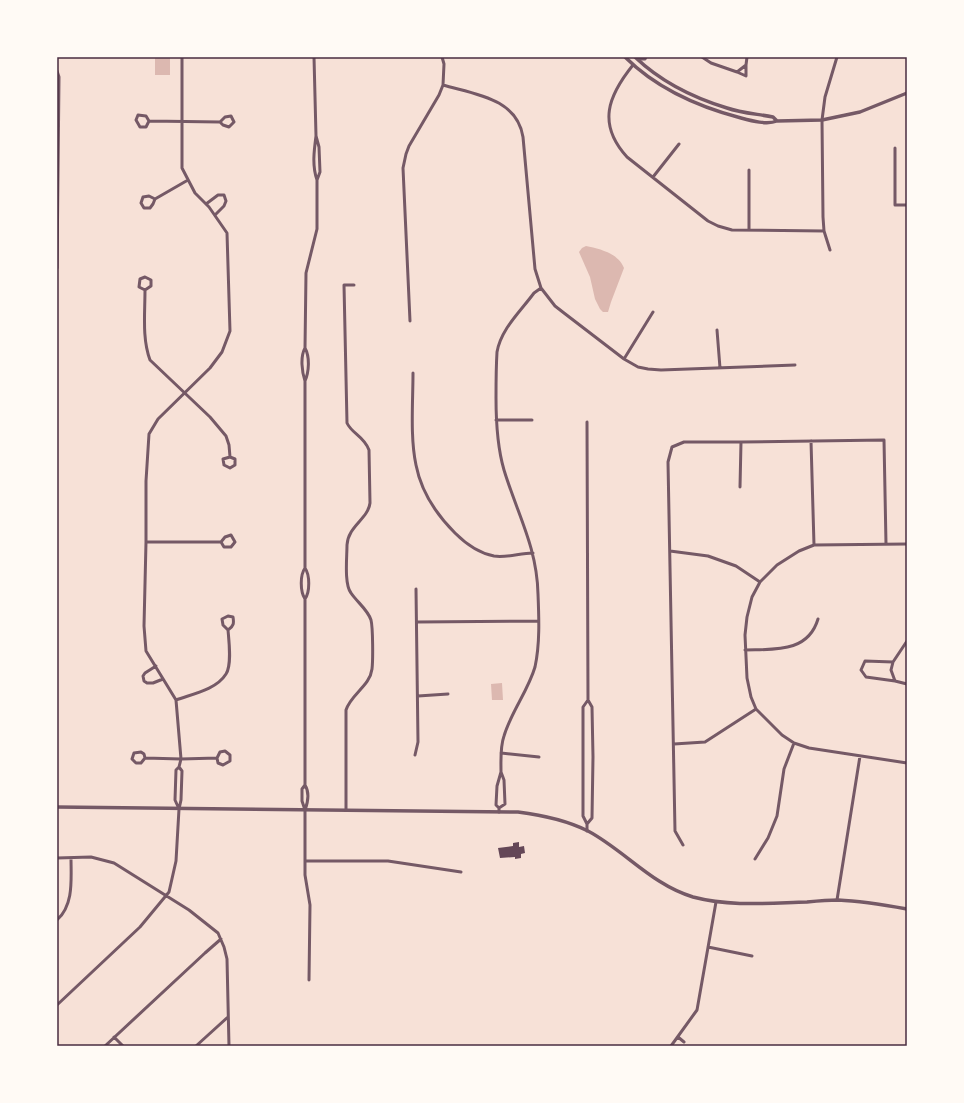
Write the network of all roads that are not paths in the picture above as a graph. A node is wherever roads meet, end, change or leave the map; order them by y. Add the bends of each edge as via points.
1 (182, 57) edge
2 (314, 57) edge
3 (442, 57) edge
4 (625, 57) edge
5 (646, 57) edge
6 (702, 57) edge
7 (746, 57) edge
8 (837, 57) edge
9 (637, 58) edge
10 (633, 65) junction
11 (746, 65) junction
12 (57, 71) edge
13 (737, 72) junction
14 (443, 85) junction
15 (907, 92) edge
16 (778, 120) junction
17 (822, 120) junction
18 (149, 121) junction
19 (182, 122) junction
20 (220, 122) junction
21 (679, 144) dead end
22 (895, 148) dead end
23 (749, 170) dead end
24 (652, 176) junction
25 (188, 180) junction
26 (155, 199) junction
27 (206, 204) junction
28 (907, 205) edge
29 (215, 216) junction
30 (749, 230) junction
31 (824, 231) junction
32 (830, 250) dead end
33 (57, 268) edge
34 (354, 285) dead end
35 (541, 288) junction
36 (145, 290) junction
37 (654, 312) dead end
38 (410, 321) dead end
39 (718, 330) dead end
40 (624, 359) junction
41 (795, 365) dead end
42 (720, 368) junction
43 (413, 373) dead end
44 (184, 393) junction
45 (496, 420) junction
46 (532, 420) dead end
47 (587, 422) dead end
48 (811, 440) junction
49 (741, 442) junction
50 (230, 457) dead end
51 (740, 487) dead end
52 (146, 542) junction
53 (221, 542) junction
54 (886, 544) junction
55 (907, 544) edge
56 (814, 545) junction
57 (670, 551) junction
58 (533, 553) junction
59 (305, 568) junction
60 (760, 582) junction
61 (416, 589) dead end
62 (305, 599) junction
63 (818, 619) dead end
64 (538, 621) junction
65 (417, 622) junction
66 (228, 630) junction
67 (907, 641) edge
68 (745, 650) junction
69 (893, 662) junction
70 (156, 666) junction
71 (163, 679) junction
72 (895, 681) junction
73 (907, 684) edge
74 (448, 694) dead end
75 (418, 696) junction
76 (176, 700) junction
77 (588, 700) junction
78 (756, 709) junction
79 (794, 743) junction
80 (674, 744) junction
81 (501, 753) junction
82 (415, 755) dead end
83 (860, 756) junction
84 (539, 757) dead end
85 (145, 758) junction
86 (217, 758) junction
87 (180, 760) junction
88 (907, 763) edge
89 (179, 768) junction
90 (501, 772) junction
91 (57, 807) edge
92 (179, 809) junction
93 (305, 810) junction
94 (346, 810) junction
95 (499, 810) junction
96 (587, 824) junction
97 (587, 831) junction
98 (683, 845) dead end
99 (57, 858) edge
100 (71, 858) junction
101 (755, 859) dead end
102 (305, 860) junction
103 (461, 872) dead end
104 (166, 897) junction
105 (837, 900) junction
106 (716, 902) junction
107 (907, 909) edge
108 (57, 920) edge
109 (221, 939) junction
110 (708, 947) junction
111 (752, 956) dead end
112 (309, 980) dead end
113 (57, 1005) edge
114 (228, 1017) junction
115 (114, 1037) junction
116 (678, 1037) junction
117 (684, 1042) dead end
118 (105, 1046) edge
119 (122, 1046) edge
120 (196, 1046) edge
121 (229, 1046) edge
122 (671, 1046) edge

1 - 19 street
2 - 59 street via 317,229 306,273 305,348 302,353 305,381
3 - 14 street
4 - 10 street
5 - 9 street
6 - 13 street
7 - 11 street
8 - 17 street via 825,97
9 - 10 street
9 - 16 street via 652,72 688,93 728,109
10 - 16 street via 671,91 712,110 751,121 773,123
10 - 24 street via 620,80 612,95 610,125 620,148
11 - 13 street
11 - 13 street via 746,76
12 - 33 street
14 - 35 street via 503,105 522,127 535,269
14 - 38 street via 409,146 403,168
15 - 17 street via 860,112
16 - 17 street
17 - 31 street
18 - 18 street via 146,127 140,127 136,120 138,115 146,116
18 - 19 street
19 - 20 street
19 - 25 street via 182,168
20 - 20 street via 229,127 234,122 231,116 224,117
21 - 24 street
22 - 28 street via 895,205
23 - 30 street
24 - 30 street via 708,221 732,230
25 - 26 street
25 - 27 street
26 - 26 street via 143,197 141,203 144,208 150,208
27 - 29 street
27 - 29 street via 218,195 224,195 224,206
29 - 44 street via 227,233 230,331 222,352 210,368
30 - 31 street
31 - 32 street
34 - 94 street via 344,285 346,423 363,439 369,450 370,503 368,510 348,538 347,581 351,593 371,620 372,671 367,682 352,697 346,710
35 - 40 street via 559,310
35 - 45 street via 534,293 499,343 496,364
36 - 36 street via 139,287 140,279 145,277 151,280 151,286
36 - 44 street via 144,334 150,360
37 - 40 street
39 - 42 street
40 - 42 street via 648,369
41 - 42 street
43 - 58 street via 413,439 416,466 426,495 434,507 461,539 482,553 510,556
44 - 50 street via 226,436
44 - 52 street via 158,419 149,434
45 - 46 street
45 - 58 street via 504,470
47 - 77 street
48 - 49 street
48 - 54 street via 884,440
48 - 56 street
49 - 51 street
49 - 57 street via 684,442 672,447 668,462
52 - 53 street
52 - 70 street via 146,651
53 - 53 street via 224,547 230,547 235,542 231,535
54 - 55 street
54 - 56 street
56 - 60 street via 777,564
57 - 60 street via 708,556 736,566
57 - 80 street
58 - 64 street via 538,579
59 - 62 street via 308,572 308,594
59 - 62 street via 302,572 302,594
60 - 68 street via 752,596 745,626
61 - 65 street
62 - 93 street via 305,785 308,789
63 - 68 street via 812,633 797,644 783,648
64 - 65 street
64 - 81 street via 538,649 534,667 504,737
65 - 75 street
66 - 66 street via 222,619 228,616 233,617 234,623
66 - 76 street via 229,659 226,674 214,686
67 - 69 street
68 - 78 street via 747,678
69 - 72 street via 891,670
69 - 72 street via 865,661 861,670 866,677
70 - 71 street
70 - 71 street via 145,673 144,681 153,683
71 - 76 street
72 - 73 street
74 - 75 street
75 - 82 street via 418,742
76 - 87 street
77 - 96 street via 583,707 583,816
77 - 96 street via 592,707 593,757 592,818
78 - 79 street via 782,735
78 - 80 street via 705,742
79 - 83 street via 808,748
79 - 101 street via 784,769 777,816 768,838
80 - 98 street via 675,831
81 - 84 street
81 - 90 street
83 - 88 street
83 - 105 street
85 - 85 street via 142,763 136,763 132,759 134,753 141,752
85 - 87 street
86 - 86 street via 220,752 225,751 230,755 230,761 223,765 218,763
86 - 87 street
87 - 89 street
89 - 92 street via 182,770
89 - 92 street via 176,770 175,800
90 - 95 street via 497,786 496,805
90 - 95 street via 505,804
91 - 92 street
92 - 93 street
92 - 104 street via 176,861
93 - 94 street
93 - 102 street
94 - 95 street
95 - 97 street via 552,818
96 - 97 street
97 - 106 street via 664,884 691,896
99 - 100 street
100 - 104 street via 91,857 114,863
100 - 108 street via 70,891 65,911
102 - 103 street via 388,860
102 - 112 street via 310,905
104 - 109 street via 189,910 218,933
104 - 113 street via 140,926
105 - 106 street via 750,904
105 - 107 street
106 - 110 street
109 - 114 street via 227,959
109 - 115 street
110 - 111 street
110 - 116 street via 697,1010
114 - 120 street
114 - 121 street
115 - 118 street
115 - 119 street
116 - 117 street
116 - 122 street

